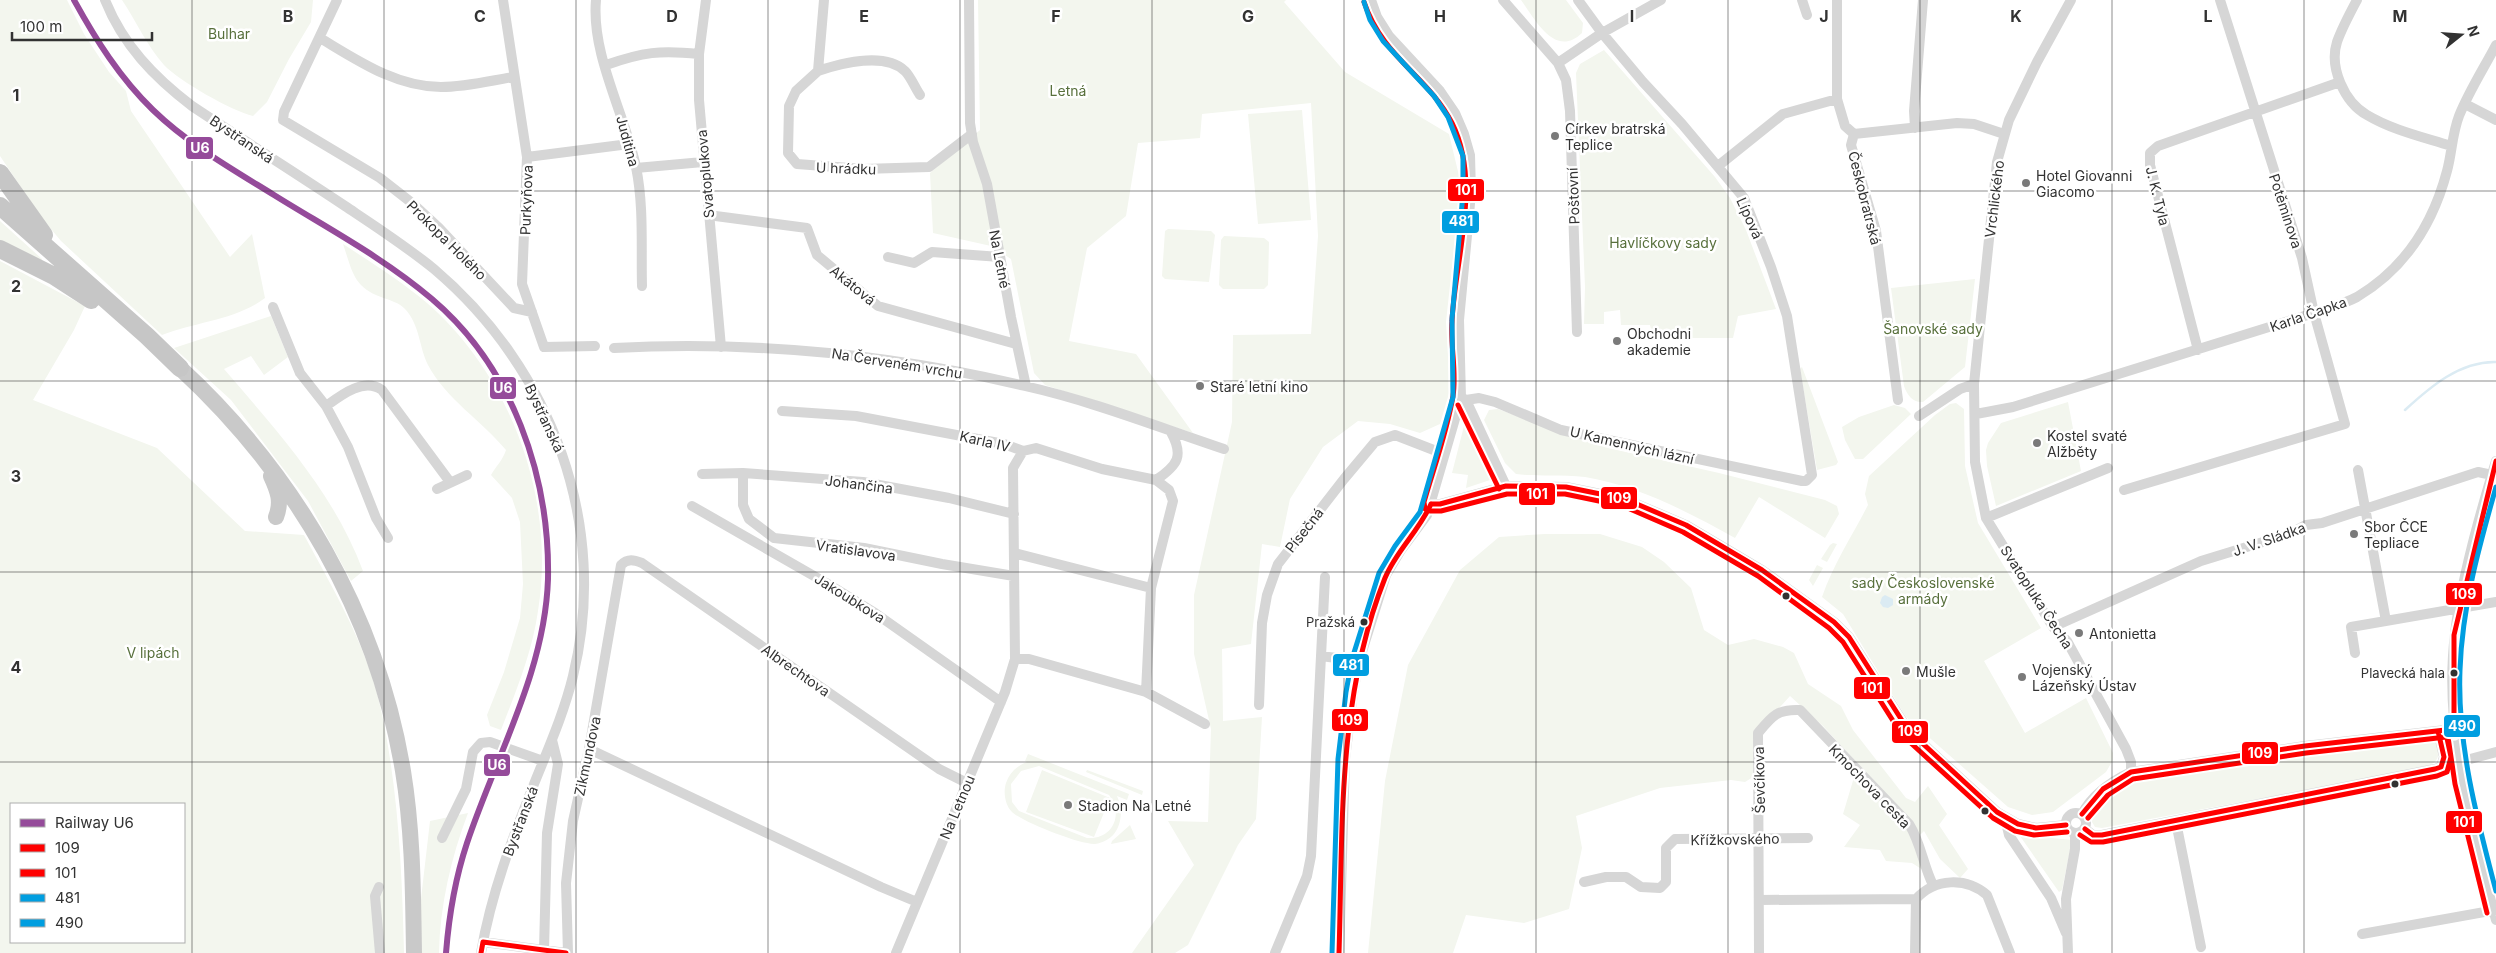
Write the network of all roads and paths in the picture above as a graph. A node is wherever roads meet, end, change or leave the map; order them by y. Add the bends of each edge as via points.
1 (105, 0) edge
2 (337, 0) edge
3 (503, 0) edge
4 (596, 0) edge
5 (706, 0) edge
6 (824, 0) edge
7 (969, 0) edge
8 (1371, 0) edge
9 (1503, 0) edge
10 (1578, 0) edge
11 (1661, 0) edge
12 (1802, 0) edge
13 (1837, 0) edge
14 (1923, 0) edge
15 (2071, 0) edge
16 (2220, 0) edge
17 (2357, 0) edge
18 (1807, 15) dead end
19 (1602, 33) junction
20 (320, 38) junction
21 (2496, 45) edge
22 (699, 54) junction
23 (1558, 63) junction
24 (606, 65) junction
25 (818, 71) junction
26 (513, 77) junction
27 (2340, 82) junction
28 (920, 95) dead end
29 (1837, 99) junction
30 (2465, 104) junction
31 (2255, 112) junction
32 (2496, 120) edge
33 (1915, 128) junction
34 (972, 134) junction
35 (1854, 134) junction
36 (2004, 134) junction
37 (630, 144) junction
38 (2451, 146) junction
39 (527, 157) junction
40 (703, 162) junction
41 (1718, 166) junction
42 (636, 168) junction
43 (0, 173) edge
44 (0, 206) edge
45 (708, 215) junction
46 (0, 249) edge
47 (888, 258) dead end
48 (1000, 258) junction
49 (70, 269) junction
50 (642, 286) dead end
51 (273, 307) dead end
52 (532, 312) junction
53 (2314, 314) junction
54 (1577, 332) dead end
55 (146, 339) junction
56 (1016, 344) junction
57 (595, 346) dead end
58 (720, 347) junction
59 (614, 348) dead end
60 (2198, 350) junction
61 (180, 368) joint
62 (1974, 384) junction
63 (1026, 386) junction
64 (1463, 399) junction
65 (1898, 400) dead end
66 (326, 406) junction
67 (782, 411) dead end
68 (1976, 414) junction
69 (1919, 416) dead end
70 (1171, 432) junction
71 (255, 445) junction
72 (1224, 449) dead end
73 (1023, 451) junction
74 (1444, 454) junction
75 (2496, 462) edge
76 (2108, 468) dead end
77 (2358, 470) dead end
78 (743, 473) junction
79 (702, 474) dead end
80 (467, 475) dead end
81 (2492, 475) junction
82 (1156, 480) junction
83 (1802, 481) joint
84 (450, 482) junction
85 (1506, 486) junction
86 (437, 489) dead end
87 (2124, 490) dead end
88 (1431, 504) junction
89 (692, 506) dead end
90 (2366, 509) junction
91 (1014, 514) junction
92 (276, 517) dead end
93 (1986, 518) junction
94 (388, 538) dead end
95 (1014, 553) junction
96 (625, 561) joint
97 (1014, 576) junction
98 (1325, 577) dead end
99 (1151, 588) junction
100 (2496, 602) edge
101 (2460, 608) junction
102 (2386, 621) junction
103 (2053, 627) junction
104 (2355, 653) dead end
105 (1321, 656) junction
106 (1015, 659) junction
107 (1359, 661) junction
108 (1146, 692) junction
109 (1001, 702) junction
110 (1258, 705) dead end
111 (1784, 710) joint
112 (1205, 724) dead end
113 (2454, 729) junction
114 (2438, 731) junction
115 (552, 740) junction
116 (589, 749) junction
117 (2496, 752) edge
118 (543, 761) junction
119 (2459, 764) junction
120 (2441, 767) junction
121 (2130, 772) junction
122 (967, 783) junction
123 (2082, 814) junction
124 (2005, 818) junction
125 (2176, 822) junction
126 (2066, 825) junction
127 (2080, 831) junction
128 (442, 838) dead end
129 (1760, 838) junction
130 (1808, 838) dead end
131 (1584, 882) dead end
132 (1933, 884) junction
133 (379, 887) dead end
134 (1916, 899) junction
135 (1759, 900) junction
136 (917, 902) junction
137 (2495, 914) edge
138 (2066, 933) junction
139 (2362, 934) dead end
140 (483, 942) junction
141 (2201, 947) dead end
142 (549, 951) edge
143 (380, 953) edge
144 (414, 953) edge
145 (481, 953) edge
146 (567, 953) edge
147 (896, 953) edge
148 (1275, 953) edge
149 (1339, 953) edge
150 (1759, 953) edge
151 (1915, 953) edge
152 (2010, 953) edge
153 (2068, 953) edge

1 - 115 street, Bystřanská via 120,30 148,69 176,93 242,139 407,248 454,287 514,357 544,410 567,468 583,542 586,580 583,627 572,680
2 - 20 street
3 - 26 street, Purkyňova
4 - 24 street, Juditina via 597,32
5 - 22 street, Svatoplukova
6 - 25 street
7 - 34 street, Na Letné
8 - 64 street via 1383,28 1451,107 1470,155 1471,200 1459,320
9 - 23 street, Poštovní
10 - 19 street, Lípová
11 - 19 street
12 - 18 street
13 - 29 street, Českobratrská
14 - 33 street
15 - 36 street, Vrchlického via 2037,62
16 - 31 street, Potěminova
17 - 27 street via 2337,43 2336,69
19 - 23 street
19 - 41 street, Lípová
20 - 26 street via 379,72 406,82 438,87
20 - 52 street, Prokopa Holého via 283,120 380,178 439,228 514,308
21 - 30 street, Karla Čapka
22 - 24 street via 654,51
22 - 40 street, Svatoplukova
23 - 54 street, Poštovní via 1566,80 1570,111
24 - 37 street, Juditina
25 - 28 street via 847,62 891,62 906,72
25 - 34 street, U hrádku via 796,91 789,106 788,153 797,164 863,170 929,167
26 - 39 street, Purkyňova
27 - 31 street, J. K. Tyla
27 - 38 street via 2346,94 2366,115
29 - 35 street, Českobratrská via 1845,126
29 - 41 street via 1784,114
30 - 32 street
30 - 38 street, Karla Čapka
31 - 53 street, Potěminova via 2302,258
31 - 60 street, J. K. Tyla via 2158,146 2150,153 2150,165
33 - 35 street
33 - 36 street via 1964,123
34 - 48 street, Na Letné via 987,184
35 - 65 street, Českobratrská via 1851,145 1876,232
36 - 62 street, Vrchlického via 1997,162
37 - 39 street
37 - 42 street, Juditina
38 - 53 street, Karla Čapka via 2448,170 2435,208 2419,238 2389,274 2355,298
39 - 52 street, Purkyňova via 522,284
40 - 42 street
40 - 45 street, Svatoplukova
41 - 83 street, Lípová via 1744,198 1787,316 1813,470 1810,479
42 - 50 street, Juditina
43 - 49 highway
44 - 49 highway
45 - 56 street, Akátová via 807,228 816,255 878,306
45 - 58 street, Svatoplukova
46 - 55 highway via 76,290
47 - 48 street via 914,263 932,252
48 - 56 street, Na Letné
49 - 55 highway
51 - 66 street via 300,373
52 - 57 street, Purkyňova via 544,346
53 - 60 street, Karla Čapka
53 - 87 street, Potěminova via 2345,424
55 - 61 highway
56 - 63 street, Na Letné
58 - 59 street, Na Červeném vrchu
58 - 63 street, Na Červeném vrchu via 881,358
60 - 68 street, Karla Čapka via 2013,407
61 - 71 main road
62 - 68 street, Vrchlického
62 - 69 street via 1960,389
63 - 70 street, Na Červeném vrchu
64 - 74 street
64 - 83 street, U Kamenných lázní via 1495,402 1561,430
64 - 85 street
66 - 84 street via 364,384 376,386
66 - 94 street
67 - 73 street, Karla IV via 856,416 1004,444
68 - 93 street, Svatopluka Čecha via 1974,462
70 - 72 street, Na Červeném vrchu
70 - 82 street via 1179,452 1175,465
71 - 92 main road via 278,491 280,506
71 - 144 main road via 321,541 361,624 378,670 396,731 407,797 412,851
73 - 82 street, Karla IV via 1036,448 1102,469
73 - 91 street, Na Letnou via 1013,468
74 - 88 street
74 - 110 street, Písečná via 1395,435 1375,442 1278,564 1267,595 1262,623
75 - 81 street
76 - 93 street
77 - 90 street
78 - 79 street, Johančina
78 - 91 street, Johančina via 863,482
78 - 97 street, Vratislavova via 743,505 749,519 774,538 864,548
80 - 84 street
81 - 90 street, J. V. Sládka via 2478,472
81 - 101 street
82 - 99 street via 1169,490 1173,501
84 - 86 street
85 - 88 street
85 - 124 street via 1566,488 1625,499 1686,525 1762,570 1834,622 1849,637 1908,730
88 - 107 street via 1427,515 1386,575
89 - 109 street, Jakoubkova via 844,594
90 - 102 street
90 - 103 street, J. V. Sládka via 2306,525 2288,534 2201,561
91 - 95 street, Na Letnou
93 - 103 street, Svatopluka Čecha
95 - 97 street, Na Letnou
95 - 99 street
96 - 116 street, Zikmundova via 621,565
96 - 122 street, Albrechtova via 642,563 939,769
97 - 106 street, Na Letnou
98 - 105 street
99 - 108 street
100 - 101 street
101 - 102 street
101 - 113 street via 2454,635
102 - 104 street via 2351,628
103 - 121 street, Svatopluka Čecha via 2066,641 2121,741 2130,762
105 - 107 street
105 - 148 street via 1310,863
106 - 108 street via 1029,659
106 - 109 street, Na Letnou
107 - 149 street via 1345,759
108 - 112 street
109 - 122 street, Na Letnou
111 - 129 street, Ševčíkova via 1771,718 1758,733
111 - 132 street, Kmochova cesta via 1800,710 1909,824
113 - 114 street
113 - 119 street
114 - 120 street via 2444,757
114 - 121 street via 2305,746
115 - 118 street, Bystřanská
115 - 142 street via 558,764 547,833
116 - 136 street
116 - 146 street, Zikmundova via 574,821 566,883
117 - 119 street
118 - 128 street via 490,742 477,746 466,789
118 - 140 street, Bystřanská via 500,876
119 - 120 street
119 - 137 street
120 - 125 street
121 - 123 street via 2114,780
122 - 136 street, Na Letnou
123 - 126 street via 2071,814
123 - 127 street via 2086,819
124 - 126 street via 2036,828
124 - 138 street via 2009,835 2051,898
125 - 127 street via 2102,835
125 - 141 street
126 - 127 street via 2068,829
127 - 138 street via 2066,899
129 - 130 street, Křížkovského
129 - 131 street, Křížkovského via 1675,840 1666,848 1666,882 1660,888 1641,887 1626,877
129 - 135 street, Ševčíkova
132 - 134 street
132 - 152 street via 1942,882 1980,889 1987,896
133 - 143 street via 374,896
134 - 135 street
134 - 151 street
135 - 150 street, Ševčíkova
136 - 147 street, Na Letnou
137 - 139 street
138 - 153 street
140 - 142 street
140 - 145 street, Bystřanská
142 - 146 street

